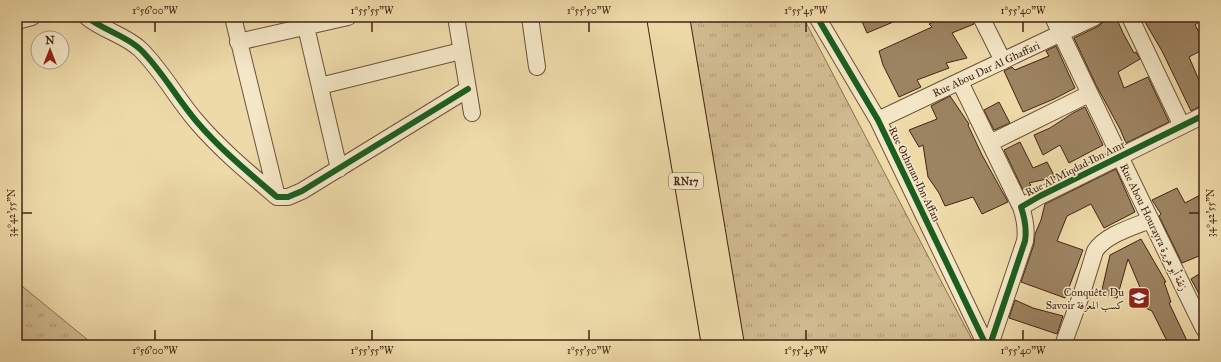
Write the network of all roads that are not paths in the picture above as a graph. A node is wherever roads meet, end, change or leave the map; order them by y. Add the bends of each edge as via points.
1 (87, 17) edge
2 (233, 17) edge
3 (348, 17) edge
4 (456, 17) edge
5 (530, 17) edge
6 (658, 17) edge
7 (678, 17) edge
8 (816, 17) edge
9 (981, 17) edge
10 (1053, 17) edge
11 (1095, 17) edge
12 (1130, 17) edge
13 (306, 27) junction
14 (1061, 34) junction
15 (238, 42) junction
16 (461, 51) junction
17 (1003, 61) junction
18 (537, 67) dead end
19 (960, 82) junction
20 (320, 86) junction
21 (468, 90) junction
22 (1089, 94) junction
23 (472, 113) dead end
24 (1204, 115) edge
25 (878, 120) junction
26 (1182, 126) junction
27 (990, 143) junction
28 (1120, 156) junction
29 (338, 168) junction
30 (277, 197) junction
31 (1021, 207) junction
32 (1150, 220) junction
33 (1204, 329) edge
34 (713, 345) edge
35 (733, 345) edge
36 (986, 345) edge
37 (990, 345) edge
38 (1063, 345) edge

1 - 30 street via 129,40 140,49 209,136
2 - 15 street
3 - 13 street
4 - 16 street
5 - 18 street
6 - 34 highway, RN17
7 - 35 highway, RN17
8 - 25 street, Rue Othman Ibn Affan
9 - 17 street
10 - 14 street, Rue Abou Hourayra زنقة أبو هريرة
11 - 14 street, Rue Abou Dar Al Ghaffari
12 - 26 street
13 - 15 street
13 - 20 street
14 - 17 street, Rue Abou Dar Al Ghaffari
14 - 22 street, Rue Abou Hourayra زنقة أبو هريرة
15 - 30 street
16 - 20 street
16 - 21 street
17 - 19 street, Rue Abou Dar Al Ghaffari
19 - 25 street, Rue Abou Dar Al Ghaffari
19 - 27 street
20 - 29 street
21 - 23 street
21 - 29 street
22 - 27 street
22 - 28 street, Rue Abou Hourayra زنقة أبو هريرة
24 - 26 street, Rue Al Miqdad Ibn Amr
25 - 36 street, Rue Othman Ibn Affan
26 - 28 street, Rue Al Miqdad Ibn Amr
27 - 31 street
28 - 31 street, Rue Al Miqdad Ibn Amr
28 - 32 street, Rue Abou Hourayra زنقة أبو هريرة
29 - 30 street via 295,195
31 - 37 street, Rue Al Miqdad Ibn Amr via 1026,220 1025,241
32 - 33 street, Rue Abou Hourayra زنقة أبو هريرة
32 - 38 street via 1111,238 1095,251

